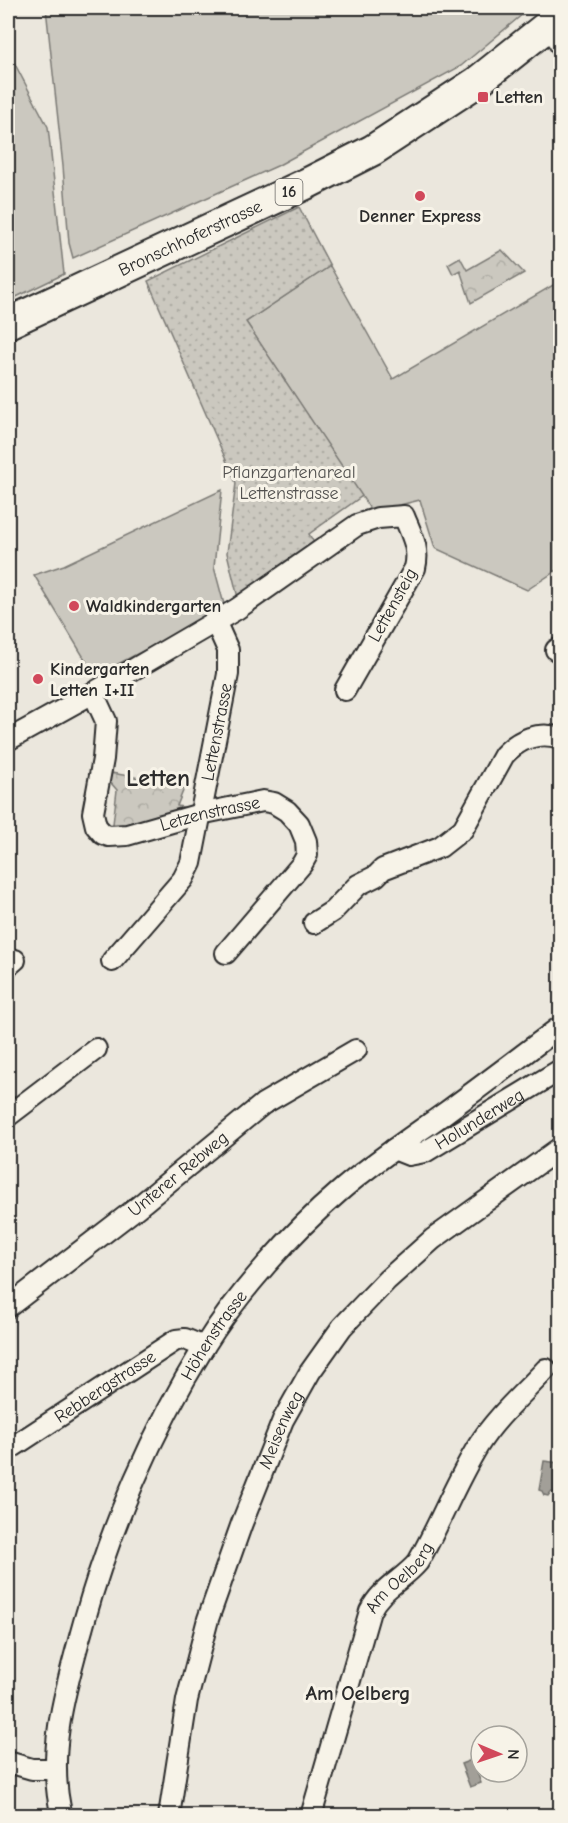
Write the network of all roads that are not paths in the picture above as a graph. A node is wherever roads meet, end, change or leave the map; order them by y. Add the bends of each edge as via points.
1 (557, 29) edge
2 (8, 324) edge
3 (215, 621) junction
4 (345, 690) dead end
5 (93, 693) junction
6 (561, 738) edge
7 (8, 740) edge
8 (200, 814) junction
9 (314, 923) dead end
10 (226, 953) dead end
11 (112, 961) dead end
12 (561, 1027) edge
13 (96, 1049) dead end
14 (356, 1050) dead end
15 (561, 1070) edge
16 (8, 1116) edge
17 (561, 1148) edge
18 (394, 1149) junction
19 (8, 1307) edge
20 (204, 1347) junction
21 (546, 1369) dead end
22 (8, 1450) edge
23 (8, 1762) edge
24 (56, 1768) junction
25 (61, 1815) edge
26 (169, 1815) edge
27 (311, 1815) edge

1 - 2 main road, Bronschhoferstrasse / 16 via 373,150
3 - 4 street, Lettensteig via 357,525 404,516 416,545 415,568
3 - 5 street
3 - 8 street, Lettenstrasse via 230,661
5 - 7 street
5 - 8 street, Letzenstrasse via 106,722 93,813 103,834 127,835
6 - 9 street via 534,736 513,746 504,755 463,829 440,847 383,869
8 - 10 street, Letzenstrasse via 274,802 287,810 306,840 307,855 302,864
8 - 11 street, Lettenstrasse via 191,862 183,879
12 - 18 street, Höhenstrasse
13 - 16 street
14 - 19 street, Unterer Rebweg via 263,1104
15 - 18 street, Holunderweg via 425,1152 409,1155
17 - 26 street, Meisenweg via 433,1239 387,1280 342,1327 310,1372 283,1420 208,1619 187,1700
18 - 20 street, Höhenstrasse via 304,1225 264,1268
20 - 22 street, Rebbergstrasse via 185,1338 176,1340
20 - 24 street, Höhenstrasse via 159,1429 116,1525 78,1647 59,1727
21 - 27 street, Am Oelberg via 479,1444 418,1562 376,1598
23 - 24 street via 32,1769
24 - 25 street, Höhenstrasse

